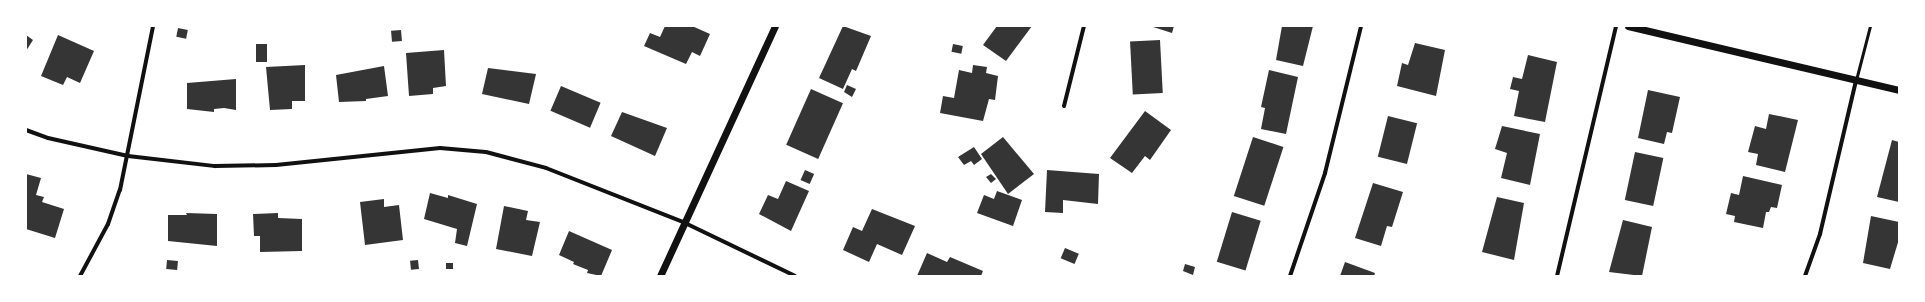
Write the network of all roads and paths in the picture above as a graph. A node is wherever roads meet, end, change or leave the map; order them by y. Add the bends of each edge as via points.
1 (153, 26) edge
2 (775, 26) edge
3 (1084, 26) edge
4 (1361, 26) edge
5 (1616, 26) edge
6 (1628, 26) edge
7 (1870, 26) edge
8 (1856, 80) junction
9 (1899, 90) edge
10 (1064, 106) dead end
11 (26, 130) edge
12 (128, 156) junction
13 (683, 222) junction
14 (80, 276) edge
15 (660, 276) edge
16 (795, 276) edge
17 (1290, 276) edge
18 (1557, 276) edge
19 (1805, 276) edge

1 - 12 street
2 - 13 street
3 - 10 street
4 - 17 street via 1325,173
5 - 18 street
6 - 8 street
7 - 8 lane
8 - 9 street
8 - 19 street via 1820,234
11 - 12 street via 48,138
12 - 13 street via 215,166 276,165 440,148 486,152 546,168
12 - 14 street via 108,224
13 - 15 street
13 - 16 street

